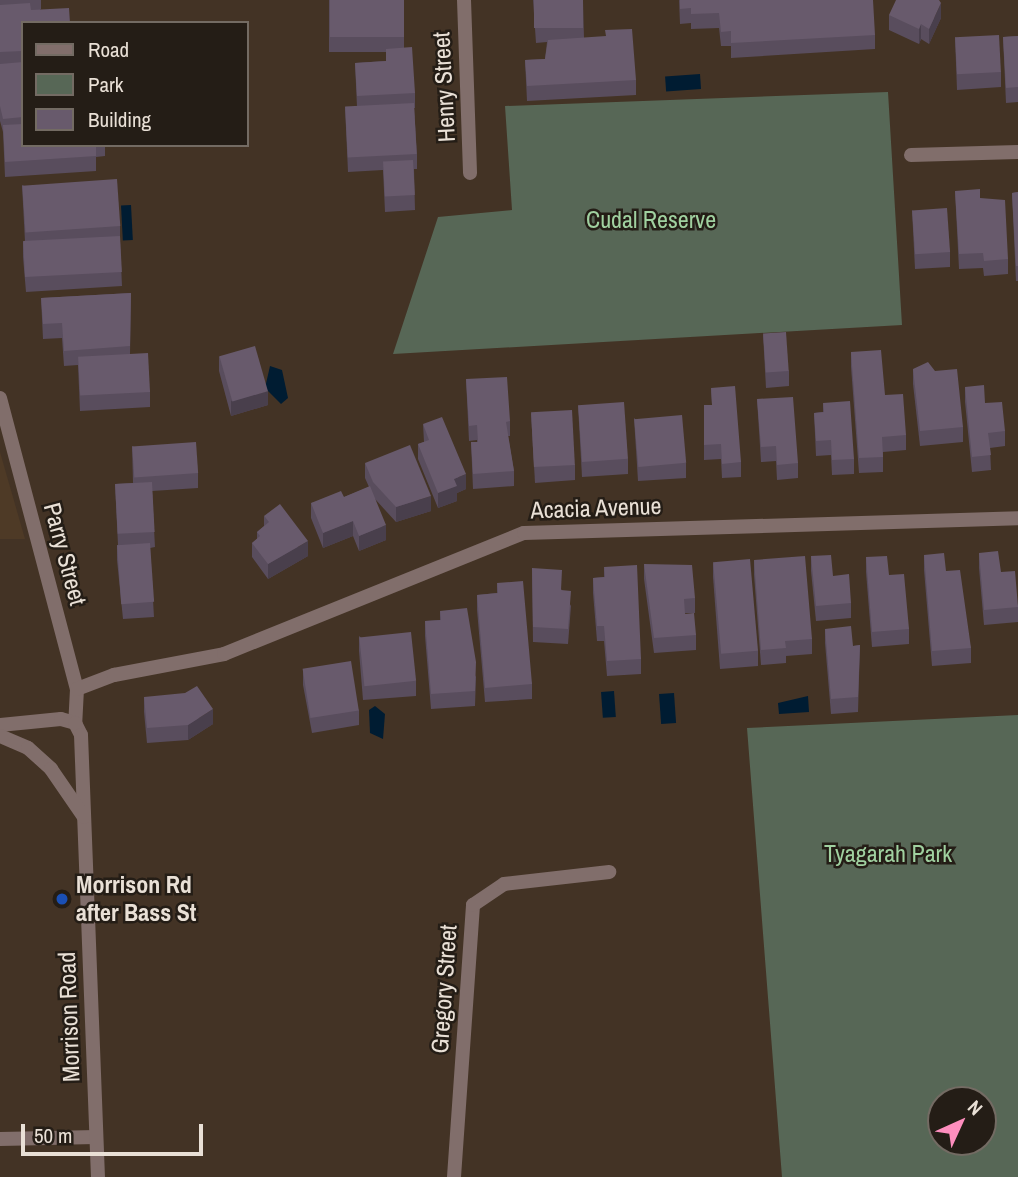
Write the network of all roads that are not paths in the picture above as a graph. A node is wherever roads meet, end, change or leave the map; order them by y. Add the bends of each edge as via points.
1 (464, 0) edge
2 (1018, 152) edge
3 (911, 156) dead end
4 (470, 173) dead end
5 (0, 398) edge
6 (1018, 518) edge
7 (77, 689) junction
8 (75, 723) junction
9 (0, 725) edge
10 (0, 736) edge
11 (85, 818) junction
12 (608, 872) dead end
13 (96, 1137) junction
14 (0, 1139) edge
15 (98, 1177) edge
16 (454, 1177) edge

1 - 4 street, Henry Street
2 - 3 street
5 - 7 street, Parry Street
6 - 7 street, Acacia Avenue via 524,533 224,654 114,675
7 - 8 street, Parry Street
8 - 9 street via 61,719
8 - 11 street, Morrison Road via 81,735
10 - 11 street via 28,748 51,769
11 - 13 street, Morrison Road
12 - 16 street, Gregory Street via 504,884 472,905
13 - 14 street
13 - 15 street, Morrison Road

